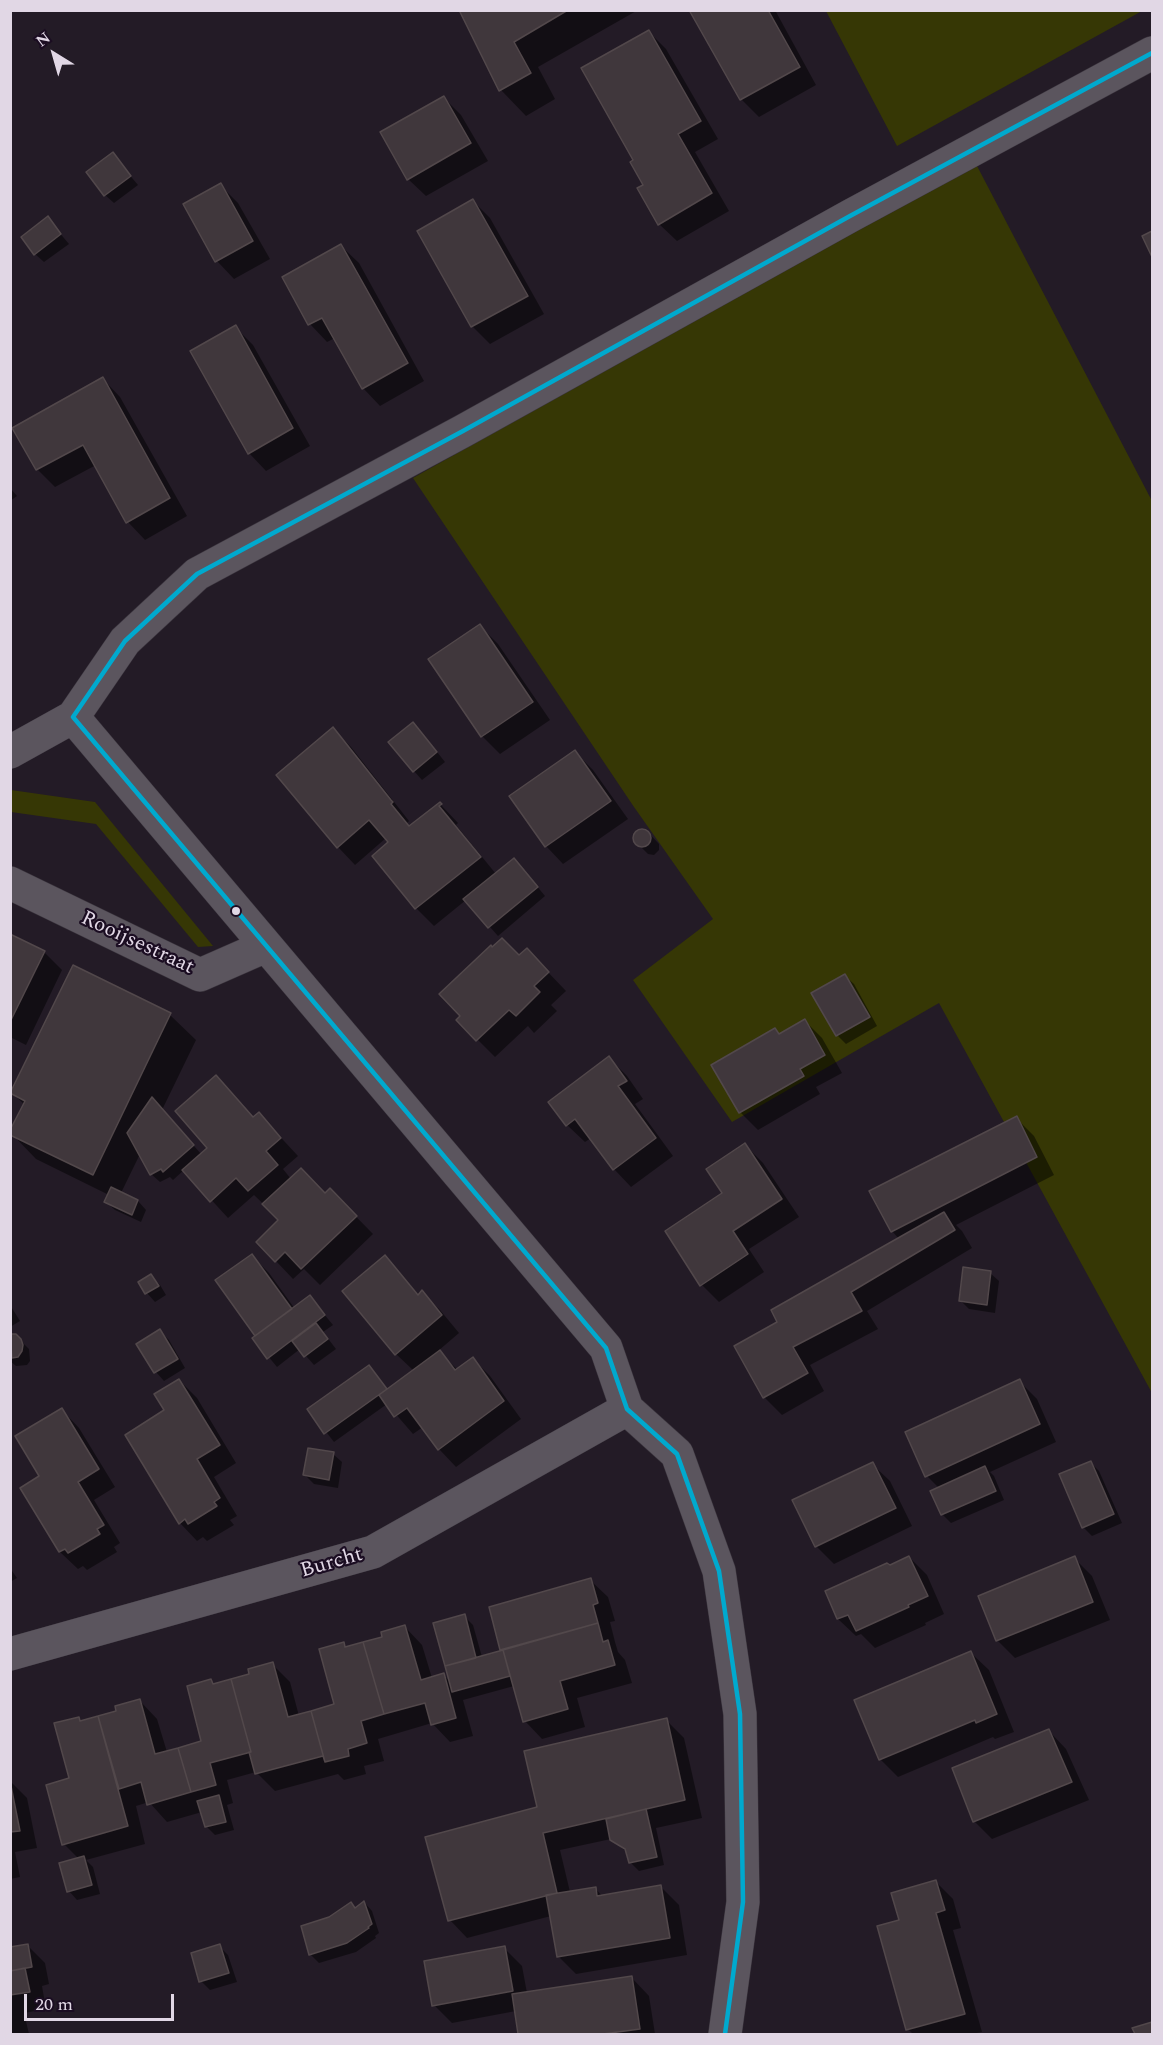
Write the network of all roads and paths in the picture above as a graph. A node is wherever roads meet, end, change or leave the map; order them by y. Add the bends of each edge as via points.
1 (1152, 53) edge
2 (73, 717) junction
3 (10, 752) edge
4 (10, 883) edge
5 (266, 946) junction
6 (627, 1409) junction
7 (10, 1654) edge
8 (725, 2034) edge

1 - 2 street via 197,574 125,641
2 - 3 street
2 - 5 street
4 - 5 street, Rooijsestraat via 200,975
5 - 6 street via 606,1348
6 - 7 street, Burcht via 373,1552
6 - 8 street via 677,1454 719,1571 740,1714 743,1902

